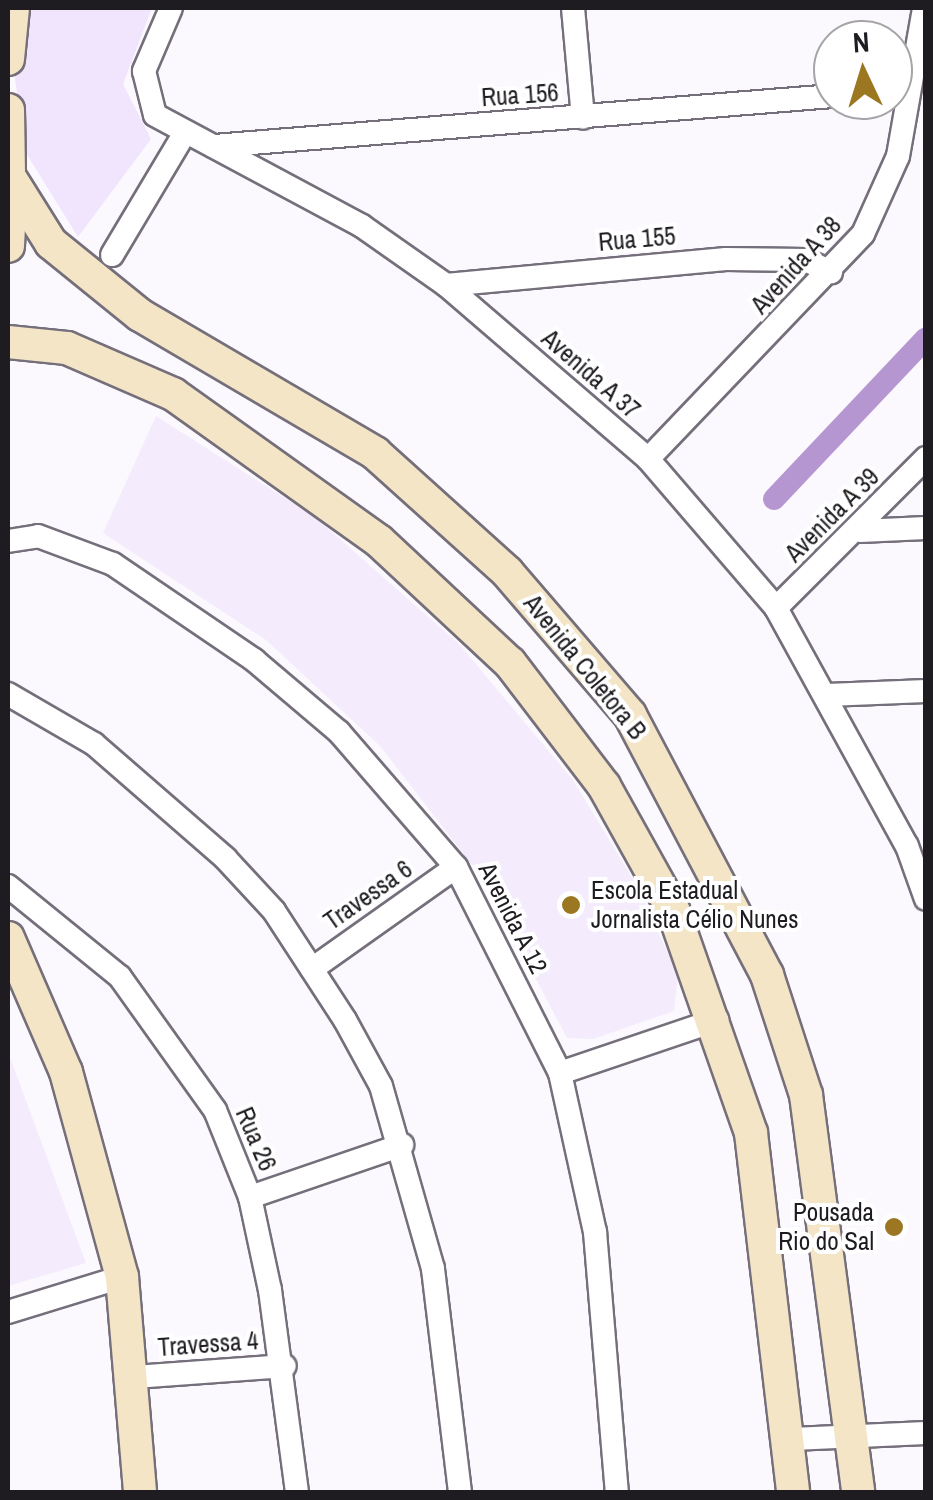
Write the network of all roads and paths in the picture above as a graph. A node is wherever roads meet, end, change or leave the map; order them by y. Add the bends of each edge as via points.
1 (13, 8) edge
2 (172, 8) edge
3 (572, 8) edge
4 (924, 8) edge
5 (913, 49) edge
6 (8, 59) edge
7 (813, 98) edge
8 (8, 110) edge
9 (582, 118) junction
10 (896, 120) edge
11 (183, 136) junction
12 (212, 146) junction
13 (8, 173) edge
14 (8, 246) edge
15 (112, 255) dead end
16 (831, 272) junction
17 (446, 285) junction
18 (8, 342) edge
19 (926, 458) edge
20 (648, 459) junction
21 (926, 528) edge
22 (860, 531) junction
23 (8, 541) edge
24 (776, 608) junction
25 (926, 691) edge
26 (8, 694) edge
27 (827, 695) junction
28 (916, 846) edge
29 (456, 867) junction
30 (8, 886) edge
31 (926, 899) edge
32 (8, 938) edge
33 (312, 968) junction
34 (717, 1020) junction
35 (560, 1074) junction
36 (402, 1145) junction
37 (250, 1197) junction
38 (122, 1277) junction
39 (8, 1312) edge
40 (285, 1366) junction
41 (135, 1376) junction
42 (848, 1433) junction
43 (926, 1433) edge
44 (792, 1438) junction
45 (140, 1492) edge
46 (297, 1492) edge
47 (460, 1492) edge
48 (618, 1492) edge
49 (794, 1492) edge
50 (858, 1492) edge

1 - 6 street
2 - 11 street, Avenida A 37 via 144,88 155,115
3 - 9 street
4 - 5 street, Avenida A 38
7 - 9 street, Rua 156
8 - 13 street
9 - 12 street, Rua 156
10 - 16 street, Avenida A 38 via 880,203
11 - 12 street, Avenida A 37
11 - 15 street
12 - 17 street, Avenida A 37 via 362,226
13 - 14 street
13 - 42 street, Avenida Coletora B via 51,243 140,315 284,392 426,494 507,572 630,715 767,976 806,1095 833,1252
16 - 17 street, Rua 155 via 806,260 726,259
16 - 20 street, Avenida A 38
17 - 20 street, Avenida A 37
18 - 34 street via 82,353 173,394 379,541 510,663 604,786 673,910
19 - 22 street, Avenida A 39
20 - 24 street, Avenida A 37
21 - 22 street
22 - 24 street, Avenida A 39
23 - 29 street, Avenida A 12 via 38,536 76,546 239,649 339,732
24 - 27 street, Avenida A 37
25 - 27 street
26 - 33 street via 94,744 164,800 274,911
27 - 28 street, Avenida A 37
28 - 31 street, Avenida A 37
29 - 33 street, Travessa 6
29 - 35 street, Avenida A 12
30 - 37 street, Rua 26 via 120,977 168,1036 214,1110
32 - 38 street via 66,1072
33 - 36 street via 381,1086
34 - 35 street
34 - 44 street via 751,1133
35 - 48 street, Avenida A 12 via 595,1232
36 - 37 street
36 - 47 street via 433,1269
37 - 40 street, Rua 26
38 - 39 street
38 - 41 street
40 - 41 street, Travessa 4
40 - 46 street, Rua 26
41 - 45 street
42 - 43 street
42 - 44 street
42 - 50 street, Avenida Coletora B
44 - 49 street

